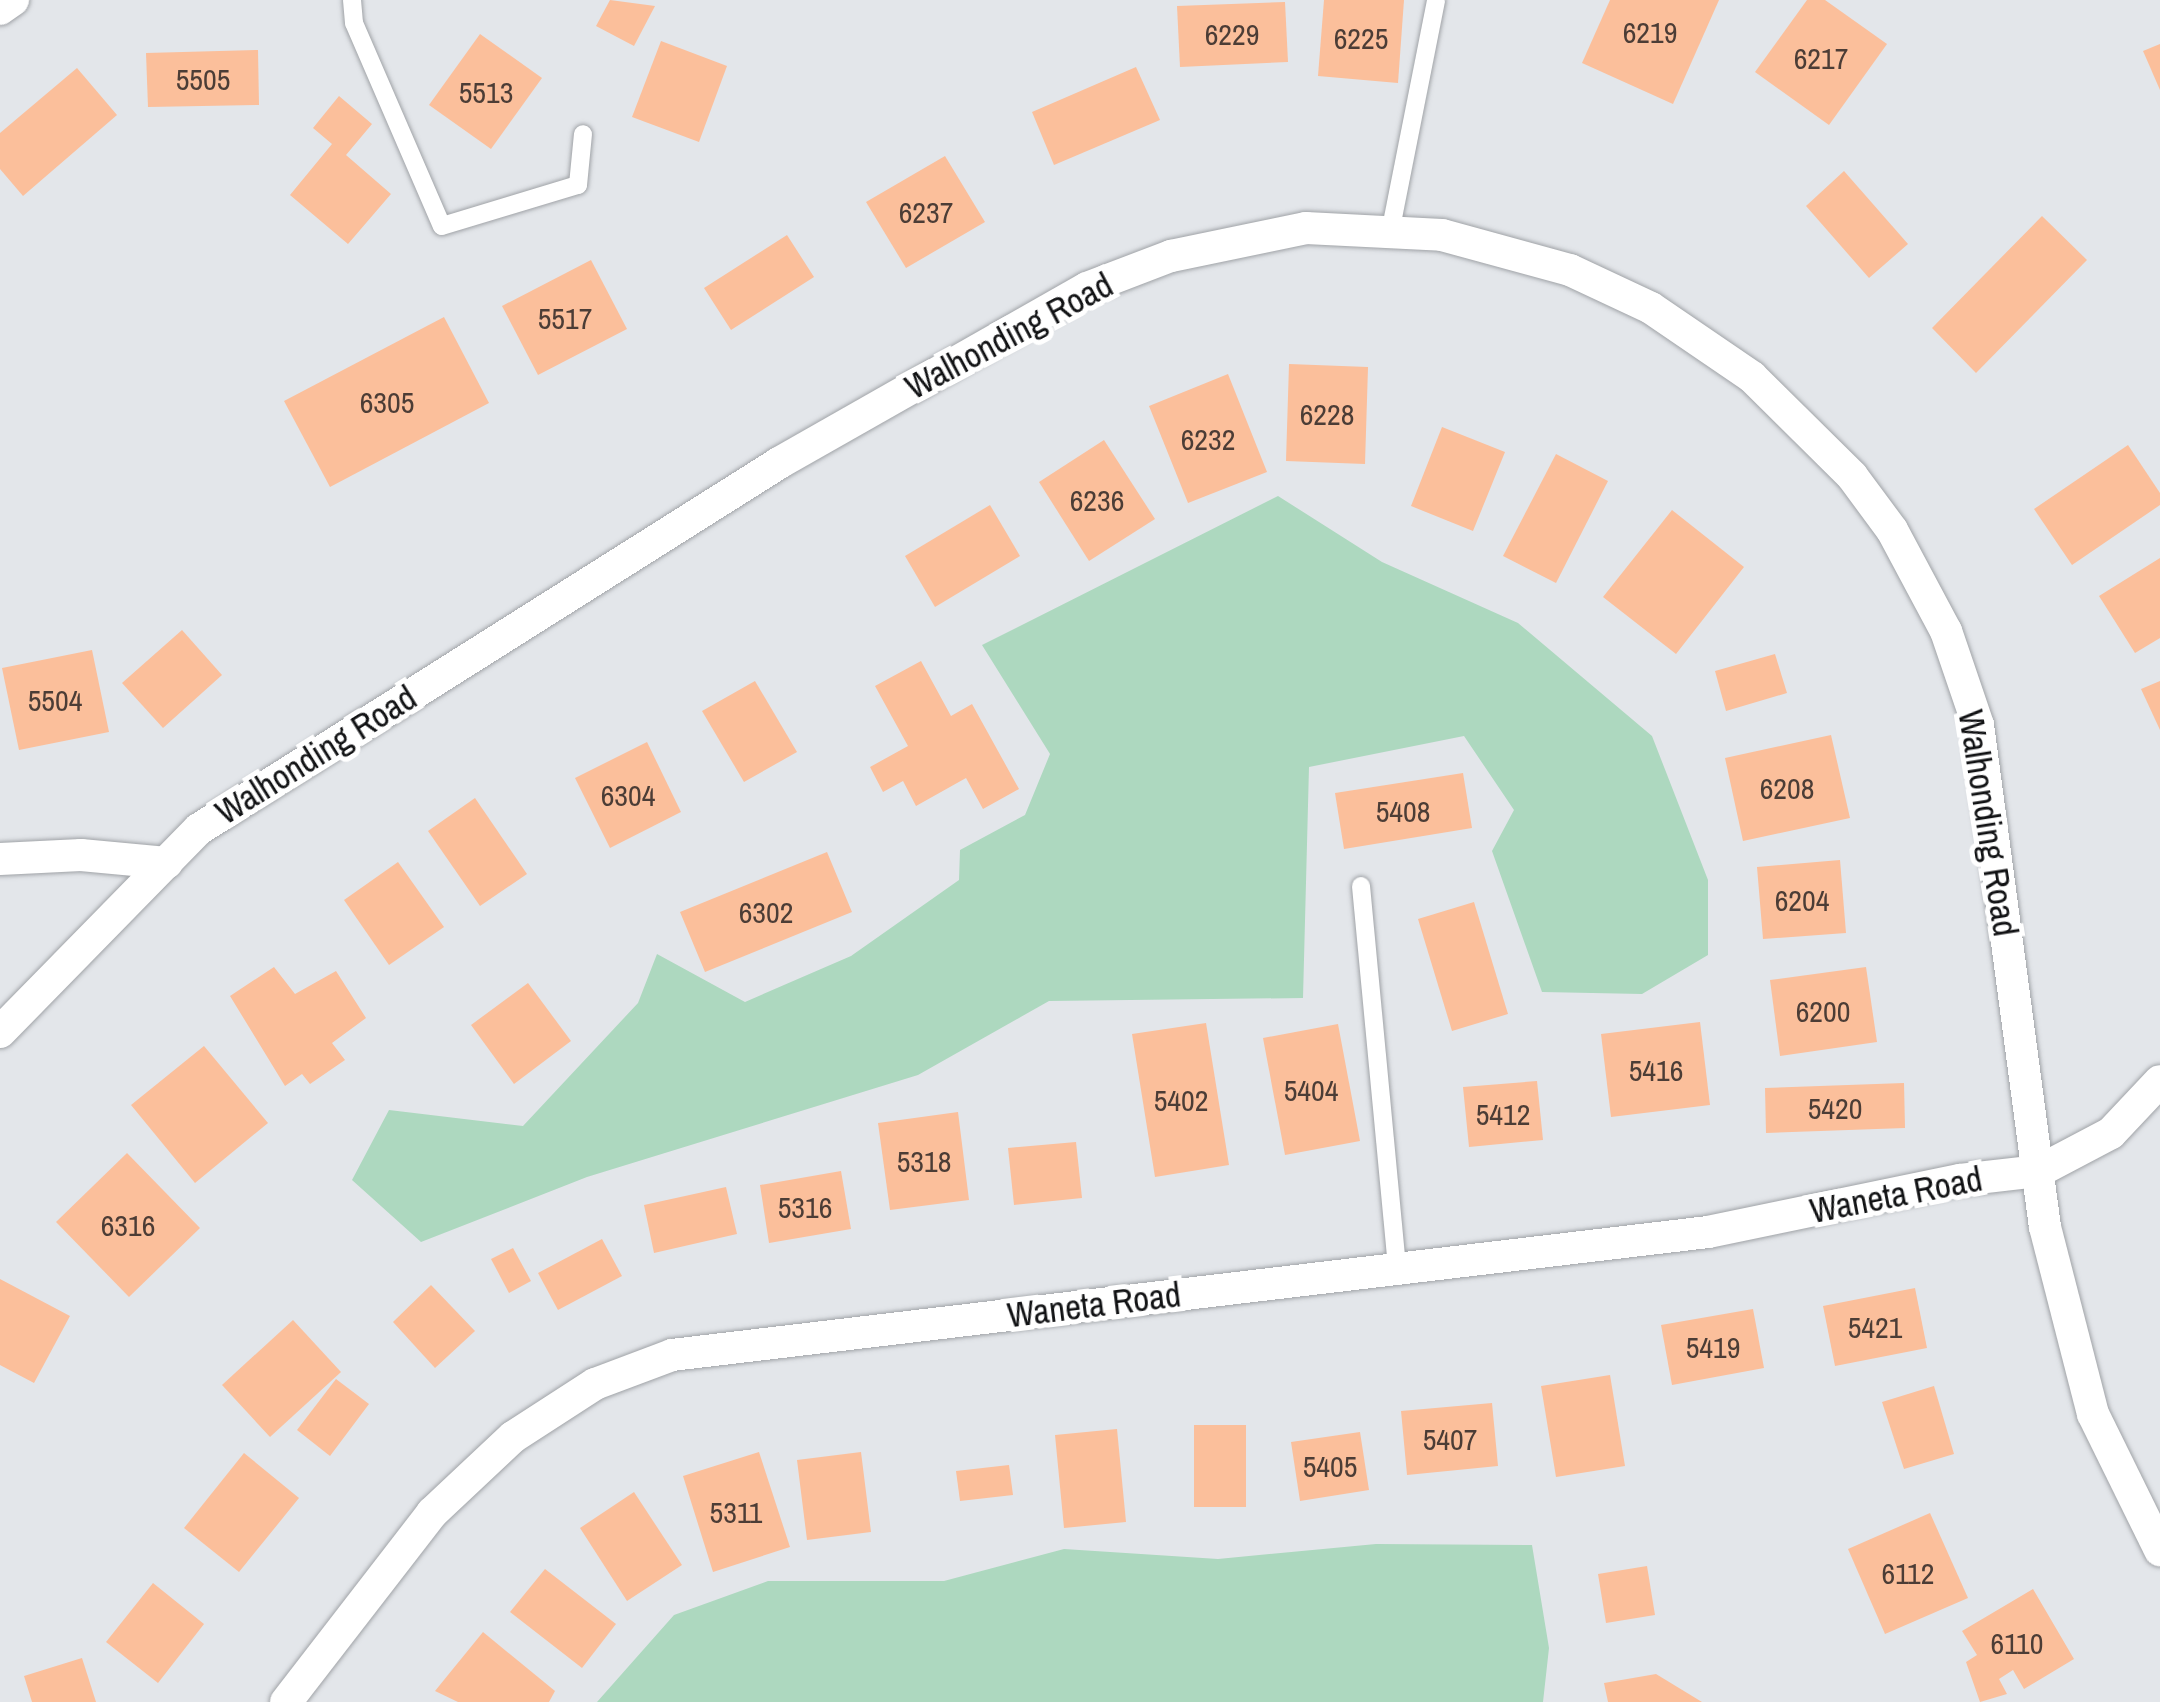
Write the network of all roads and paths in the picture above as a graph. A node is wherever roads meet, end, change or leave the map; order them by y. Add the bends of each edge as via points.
1 (13, 0) edge
2 (352, 0) edge
3 (1436, 0) edge
4 (0, 9) edge
5 (584, 134) dead end
6 (1390, 233) junction
7 (0, 859) edge
8 (168, 862) junction
9 (1361, 886) dead end
10 (0, 1032) edge
11 (2160, 1081) edge
12 (2040, 1171) junction
13 (1398, 1269) junction
14 (2160, 1550) edge
15 (286, 1702) edge

1 - 4 street
2 - 5 lane via 354,23 442,226 578,186
3 - 6 lane
6 - 8 street, Walhonding Road via 1306,228 1171,256 1087,288 779,463 199,830
6 - 12 street, Walhonding Road via 1442,235 1570,270 1651,308 1752,376 1852,476 1892,530 1946,631 1978,725
7 - 8 street via 80,855
8 - 10 street, Walhonding Road
9 - 13 lane
11 - 12 street via 2111,1133
12 - 13 street, Waneta Road via 1960,1180 1708,1232
12 - 14 street, Walhonding Road via 2046,1227 2093,1414
13 - 15 street, Waneta Road via 672,1356 595,1384 513,1437 432,1513

